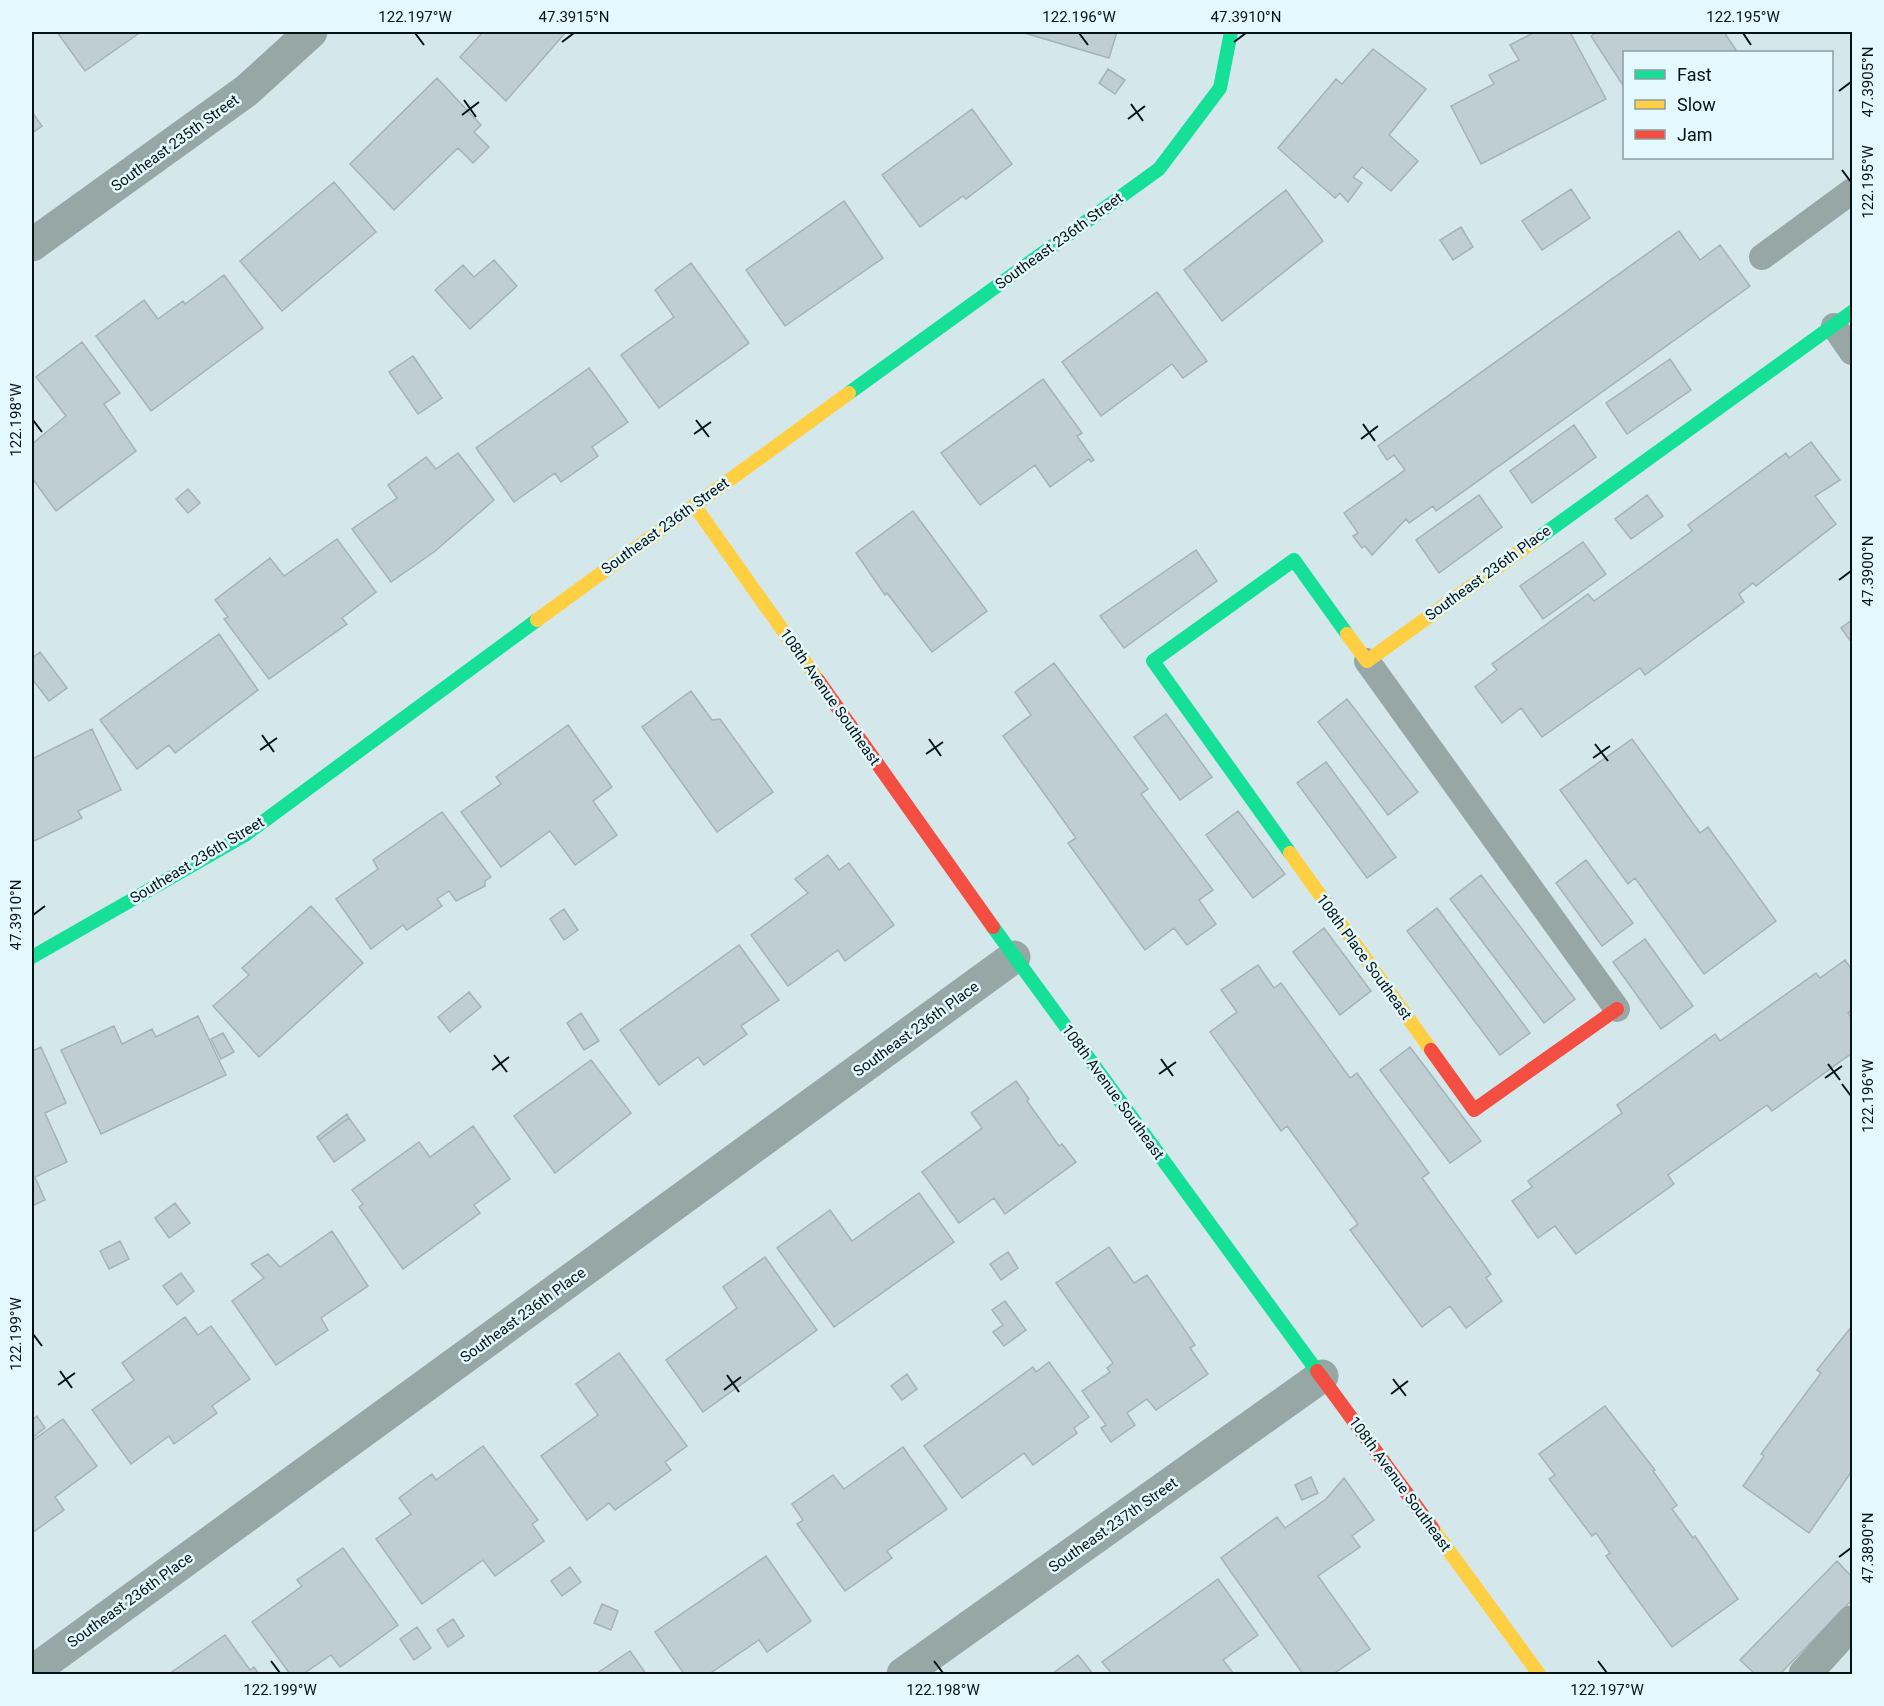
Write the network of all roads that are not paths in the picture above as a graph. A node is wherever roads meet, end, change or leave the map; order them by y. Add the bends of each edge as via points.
1 (311, 32) edge
2 (1231, 32) edge
3 (1852, 191) edge
4 (32, 245) edge
5 (1762, 257) dead end
6 (1843, 319) edge
7 (1852, 352) edge
8 (694, 504) junction
9 (1367, 661) junction
10 (32, 957) edge
11 (1014, 957) junction
12 (1617, 1009) joint
13 (1322, 1376) junction
14 (1852, 1622) edge
15 (32, 1672) edge
16 (903, 1674) edge
17 (1539, 1674) edge
18 (1806, 1674) edge

1 - 4 street, Southeast 235th Street via 246,91
2 - 8 street, Southeast 236th Street via 1220,88 1159,169
3 - 5 lane
6 - 7 lane
6 - 9 street, Southeast 236th Place
8 - 10 street, Southeast 236th Street via 245,835
8 - 11 street, 108th Avenue Southeast
9 - 12 lane
9 - 12 street, 108th Place Southeast via 1294,560 1153,661 1474,1110
11 - 13 street, 108th Avenue Southeast
11 - 15 street, Southeast 236th Place
13 - 16 street, Southeast 237th Street
13 - 17 street, 108th Avenue Southeast
14 - 18 street

